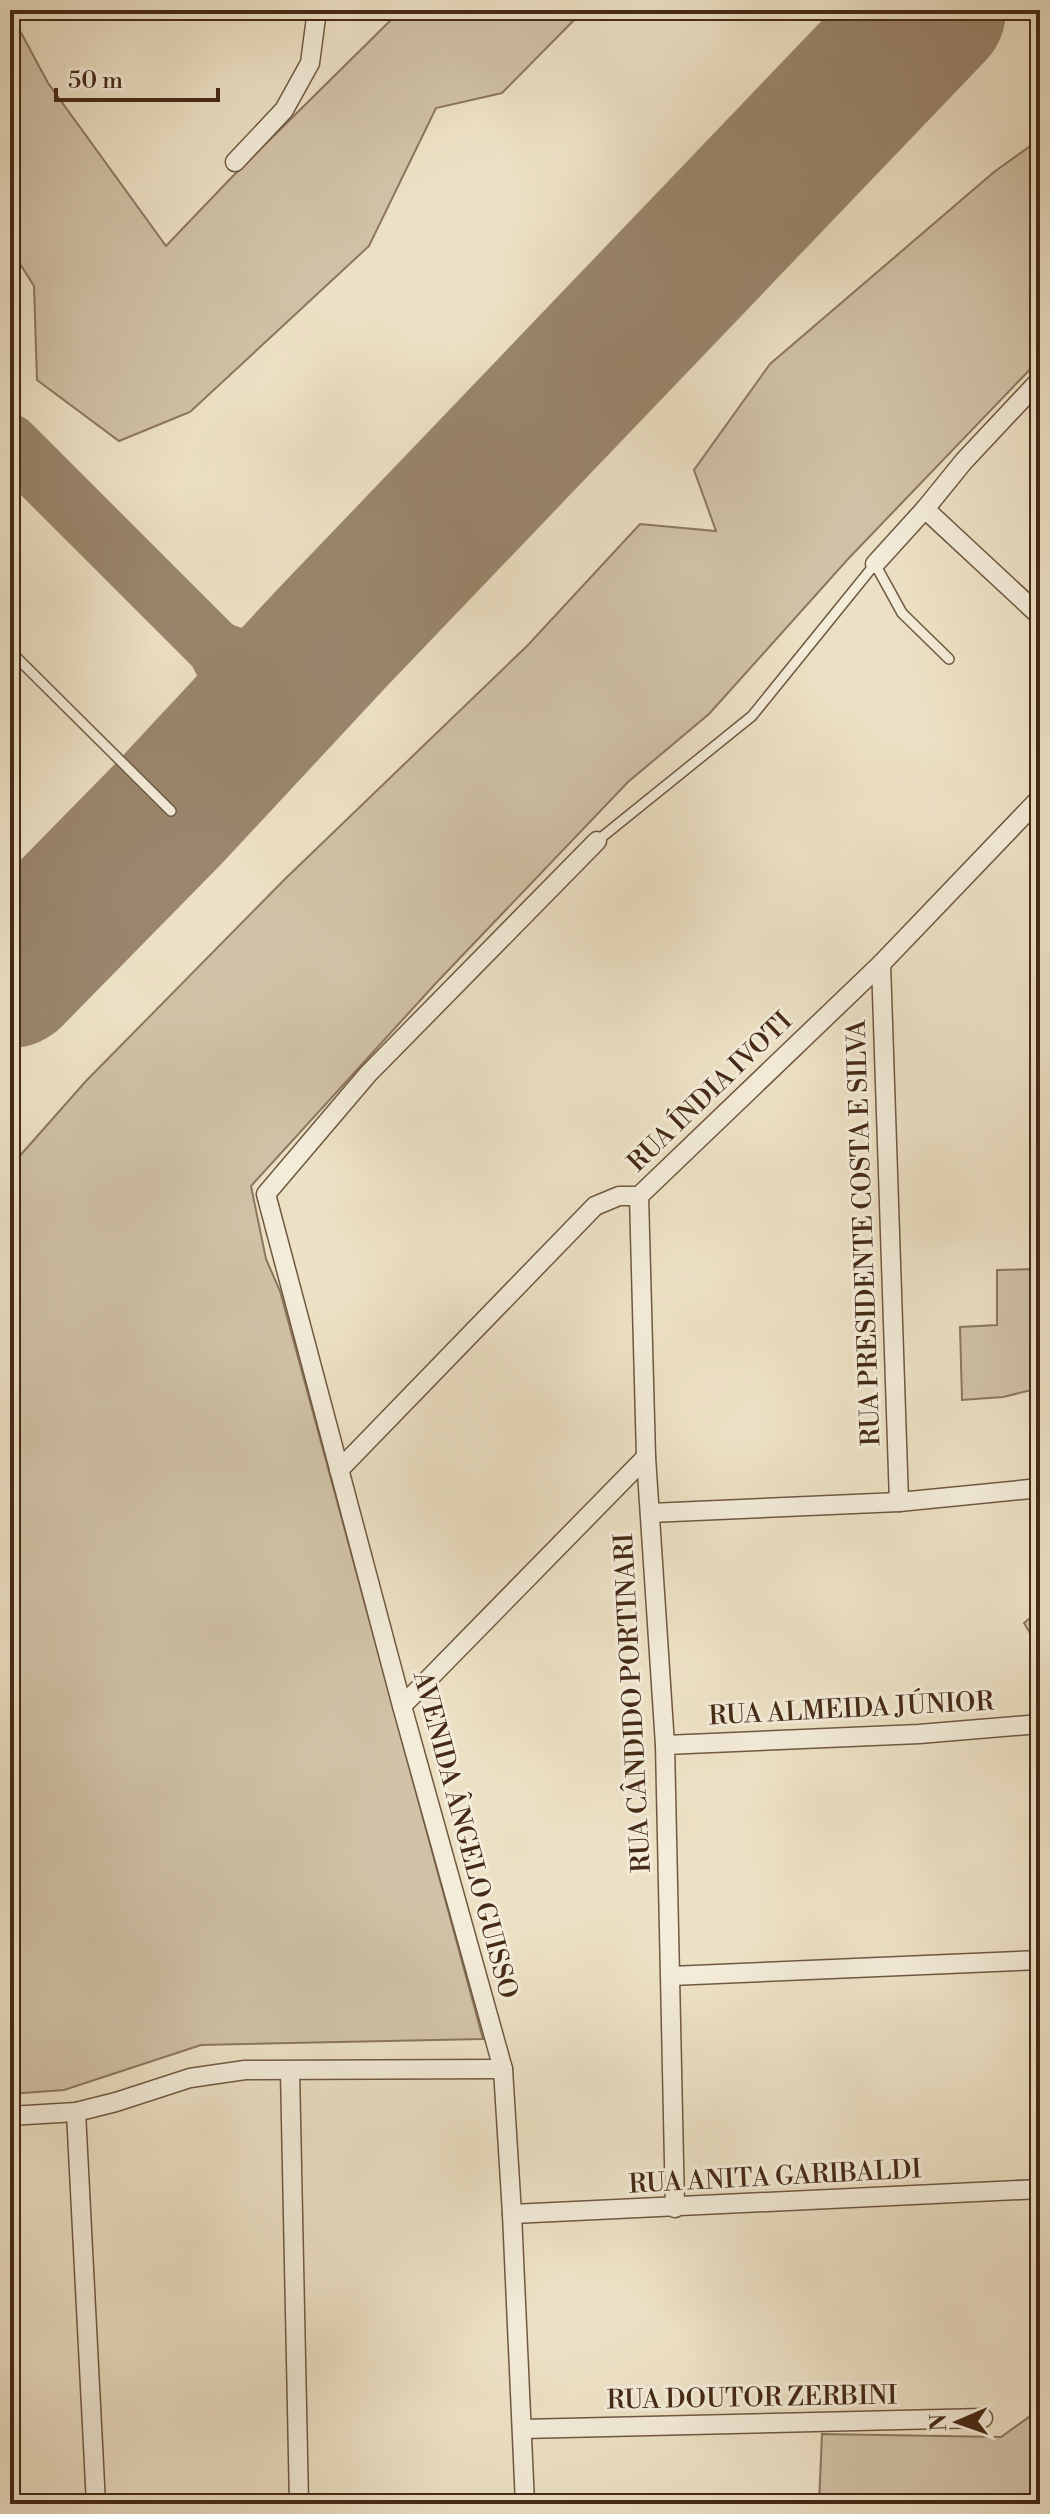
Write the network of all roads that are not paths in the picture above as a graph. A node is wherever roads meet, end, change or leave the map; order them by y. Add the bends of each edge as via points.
1 (317, 10) edge
2 (235, 162) dead end
3 (1040, 380) edge
4 (925, 509) junction
5 (875, 564) junction
6 (1040, 616) edge
7 (10, 651) edge
8 (949, 659) dead end
9 (1040, 798) edge
10 (171, 811) dead end
11 (597, 841) joint
12 (881, 964) junction
13 (639, 1196) junction
14 (646, 1457) junction
15 (339, 1470) junction
16 (1040, 1488) edge
17 (899, 1502) junction
18 (650, 1513) junction
19 (402, 1706) junction
20 (1040, 1724) edge
21 (665, 1745) junction
22 (1040, 1960) edge
23 (671, 1976) junction
24 (503, 2069) junction
25 (290, 2071) junction
26 (76, 2112) junction
27 (10, 2116) edge
28 (1040, 2189) edge
29 (675, 2208) junction
30 (512, 2214) junction
31 (983, 2418) dead end
32 (523, 2429) junction
33 (96, 2504) edge
34 (299, 2504) edge
35 (525, 2504) edge

1 - 2 street via 310,63 284,110
3 - 4 street
4 - 5 street
4 - 6 street
5 - 8 lane via 902,613
5 - 11 lane via 752,716
7 - 10 lane
9 - 12 street, RUA ÍNDIA IVOTI
11 - 15 street, AVENIDA ÂNGELO GUISSO via 368,1074 266,1194
12 - 13 street, RUA ÍNDIA IVOTI
12 - 17 street, RUA PRESIDENTE COSTA E SILVA
13 - 14 street, RUA CÂNDIDO PORTINARI
13 - 15 street, RUA ÍNDIA IVOTI via 619,1196 595,1206
14 - 18 street, RUA CÂNDIDO PORTINARI
14 - 19 street
15 - 19 street, AVENIDA ÂNGELO GUISSO
16 - 17 street
17 - 18 street
18 - 21 street, RUA CÂNDIDO PORTINARI
19 - 24 street, AVENIDA ÂNGELO GUISSO
20 - 21 street, RUA ALMEIDA JÚNIOR
21 - 23 street, RUA CÂNDIDO PORTINARI
22 - 23 street
23 - 29 street, RUA CÂNDIDO PORTINARI
24 - 25 street
24 - 30 street, AVENIDA ÂNGELO GUISSO
25 - 26 street via 245,2070 190,2078
25 - 34 street
26 - 27 street
26 - 33 street
28 - 29 street, RUA ANITA GARIBALDI
29 - 30 street, RUA ANITA GARIBALDI
30 - 32 street, AVENIDA ÂNGELO GUISSO
31 - 32 street, RUA DOUTOR ZERBINI
32 - 35 street, AVENIDA ÂNGELO GUISSO

